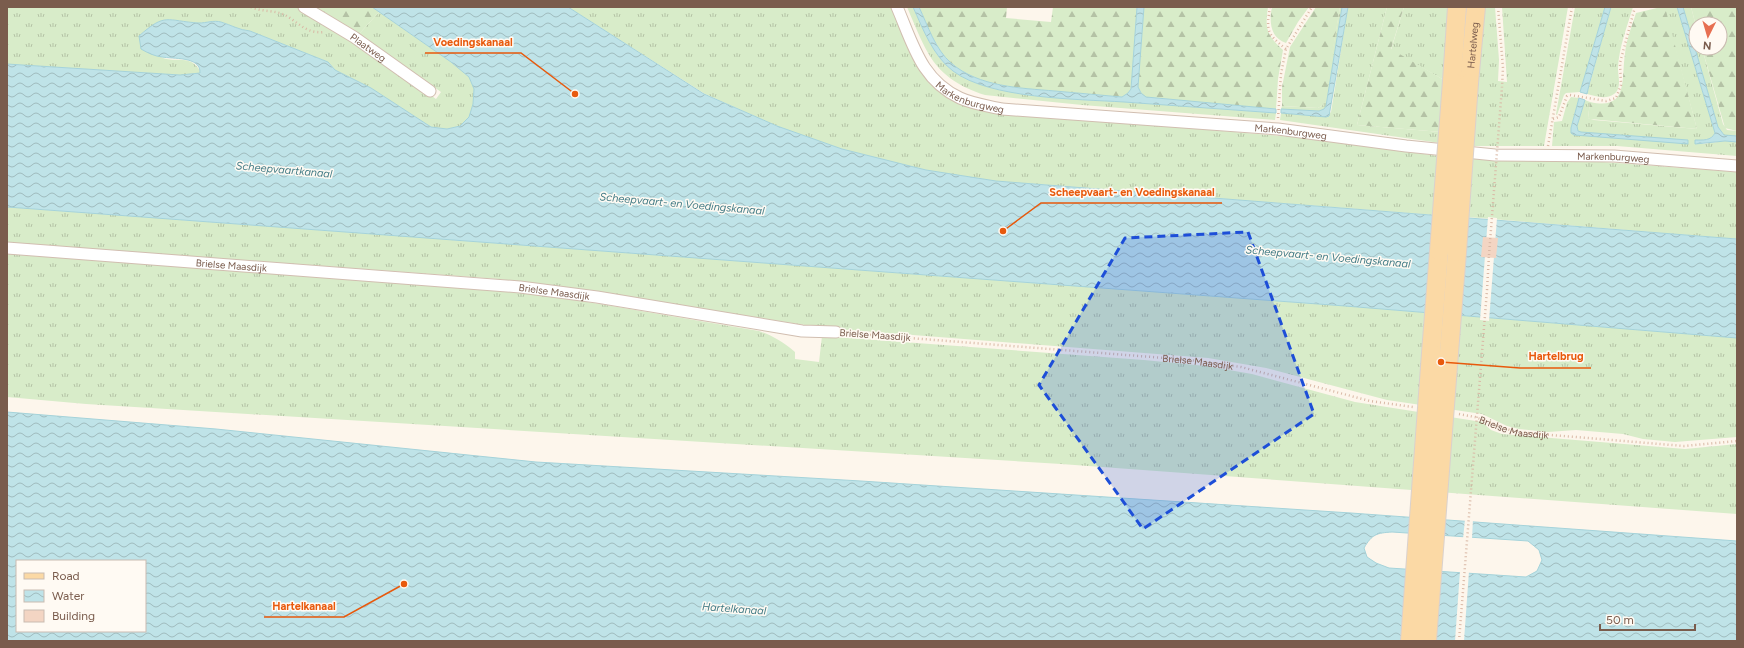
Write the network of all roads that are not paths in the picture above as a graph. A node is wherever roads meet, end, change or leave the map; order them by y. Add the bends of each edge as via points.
1 (304, 7) edge
2 (897, 7) edge
3 (1457, 7) edge
4 (1476, 7) edge
5 (1461, 82) junction
6 (430, 91) dead end
7 (1737, 166) edge
8 (7, 248) edge
9 (836, 332) road end
10 (1410, 641) edge
11 (1427, 641) edge

1 - 6 street, Plaatweg via 354,37
2 - 7 street, Markenburgweg via 922,66 939,85 961,99 1002,109 1278,129 1495,155 1614,156
3 - 5 main road, Hartelweg
4 - 5 main road, Hartelweg
5 - 10 main road, bridge
5 - 11 main road, bridge
8 - 9 street, Brielse Maasdijk via 520,287 802,331

